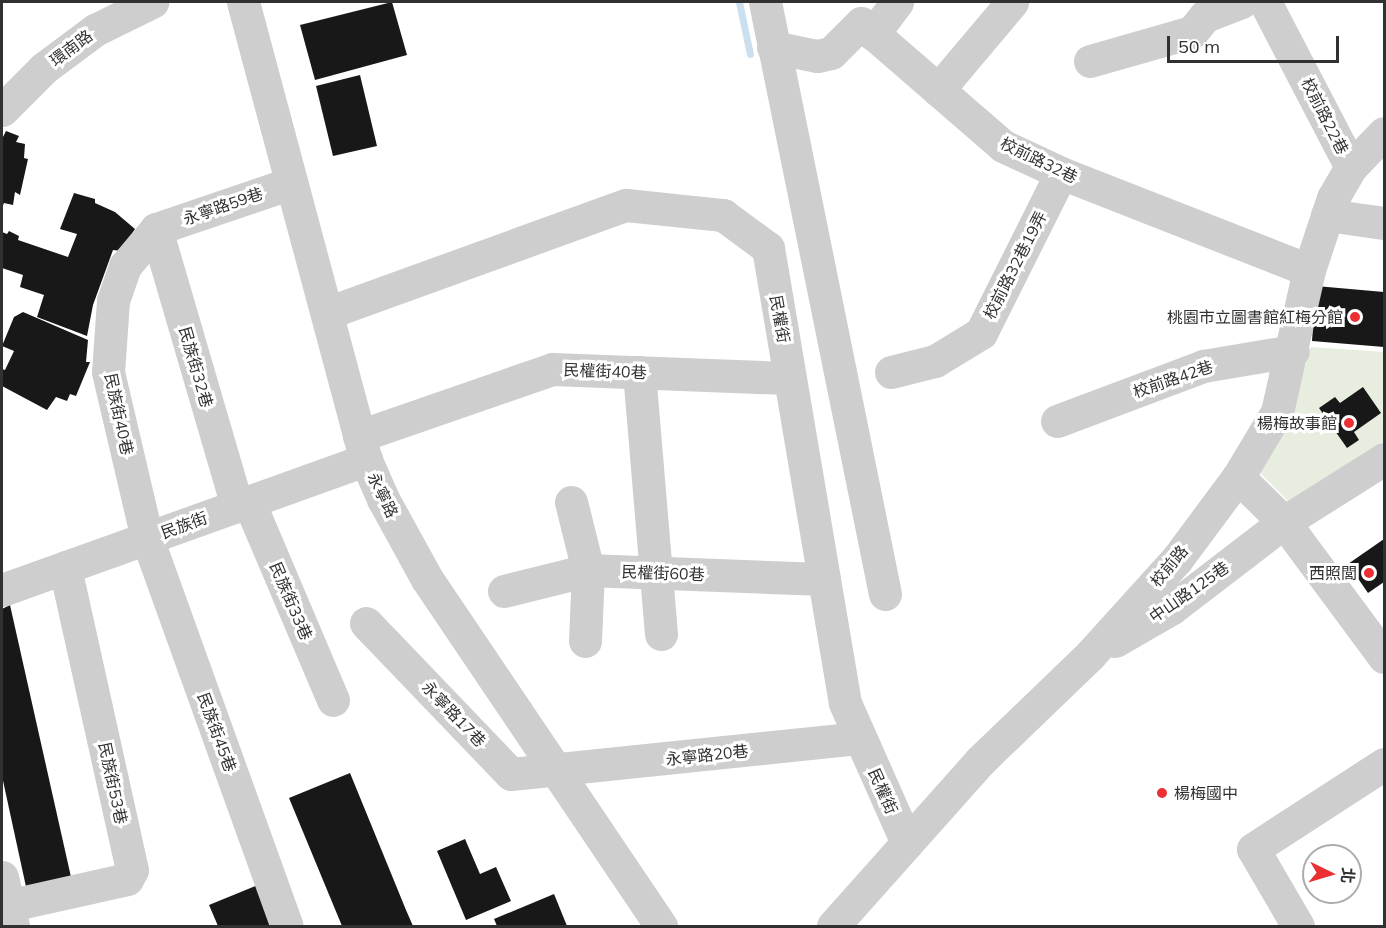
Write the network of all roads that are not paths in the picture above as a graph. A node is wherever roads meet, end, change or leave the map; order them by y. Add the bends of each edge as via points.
1 (152, 2) edge
2 (243, 2) edge
3 (765, 2) edge
4 (897, 2) edge
5 (1012, 2) edge
6 (1240, 2) edge
7 (1265, 2) edge
8 (873, 34) junction
9 (773, 47) junction
10 (1090, 61) dead end
11 (938, 90) junction
12 (2, 110) edge
13 (1384, 133) edge
14 (1351, 167) junction
15 (1060, 173) junction
16 (291, 183) junction
17 (1327, 215) junction
18 (1384, 223) edge
19 (156, 229) junction
20 (1309, 270) junction
21 (327, 313) junction
22 (1293, 351) junction
23 (639, 372) junction
24 (891, 372) dead end
25 (790, 378) junction
26 (1057, 421) dead end
27 (362, 448) junction
28 (1384, 459) edge
29 (1238, 477) junction
30 (572, 502) dead end
31 (243, 504) junction
32 (1284, 522) junction
33 (147, 538) junction
34 (66, 567) junction
35 (588, 570) junction
36 (659, 573) junction
37 (824, 579) junction
38 (2, 590) edge
39 (504, 591) dead end
40 (885, 594) dead end
41 (366, 623) dead end
42 (661, 634) dead end
43 (585, 641) dead end
44 (1090, 655) junction
45 (1384, 657) edge
46 (333, 700) dead end
47 (860, 738) junction
48 (1384, 764) edge
49 (554, 771) junction
50 (907, 843) junction
51 (6, 904) edge
52 (286, 927) edge
53 (661, 927) edge
54 (833, 927) edge
55 (1298, 927) edge

1 - 12 street, 環南路 via 95,30 44,68
2 - 16 street, 永寧路
3 - 9 street
4 - 8 street
5 - 11 street
6 - 10 street via 1205,16 1192,32
7 - 14 street, 校前路22巷
8 - 9 street via 861,23 831,53 817,56
8 - 11 street, 校前路32巷
9 - 40 street
11 - 15 street, 校前路32巷 via 1003,146
13 - 14 street, 校前路
14 - 17 street, 校前路
15 - 20 street, 校前路32巷
15 - 24 street, 校前路32巷19弄 via 981,333 935,361
16 - 19 street, 永寧路59巷
16 - 21 street, 永寧路
17 - 18 street
17 - 20 street, 校前路
19 - 31 street, 民族街32巷
19 - 33 street, 民族街40巷 via 125,266 113,301 108,372
20 - 22 street, 校前路
21 - 25 street, 民權街 via 626,205 723,215 768,248
21 - 27 street, 永寧路
22 - 26 street, 校前路42巷 via 1203,366
22 - 29 street, 校前路 via 1276,412
23 - 25 street, 民權街40巷
23 - 27 street, 民權街40巷 via 552,369
23 - 36 street
25 - 37 street, 民權街
27 - 31 street, 民族街
27 - 49 street, 永寧路 via 427,579
28 - 32 street, 中山路125巷
29 - 32 street
29 - 44 street, 校前路 via 1177,559
30 - 35 street
31 - 33 street, 民族街
31 - 46 street, 民族街33巷
32 - 44 street, 中山路125巷 via 1172,608
32 - 45 street
33 - 34 street, 民族街
33 - 52 street, 民族街45巷
34 - 38 street, 民族街
34 - 51 street, 民族街53巷 via 132,870 127,879
35 - 36 street, 民權街60巷
35 - 39 street, 民權街60巷
35 - 43 street
36 - 37 street, 民權街60巷
36 - 42 street
37 - 47 street, 民權街 via 845,703
41 - 49 street, 永寧路17巷 via 511,774
44 - 50 street, 校前路 via 980,760
47 - 49 street, 永寧路20巷
47 - 50 street, 民權街
48 - 55 street via 1252,849
49 - 53 street, 永寧路
50 - 54 street, 校前路

